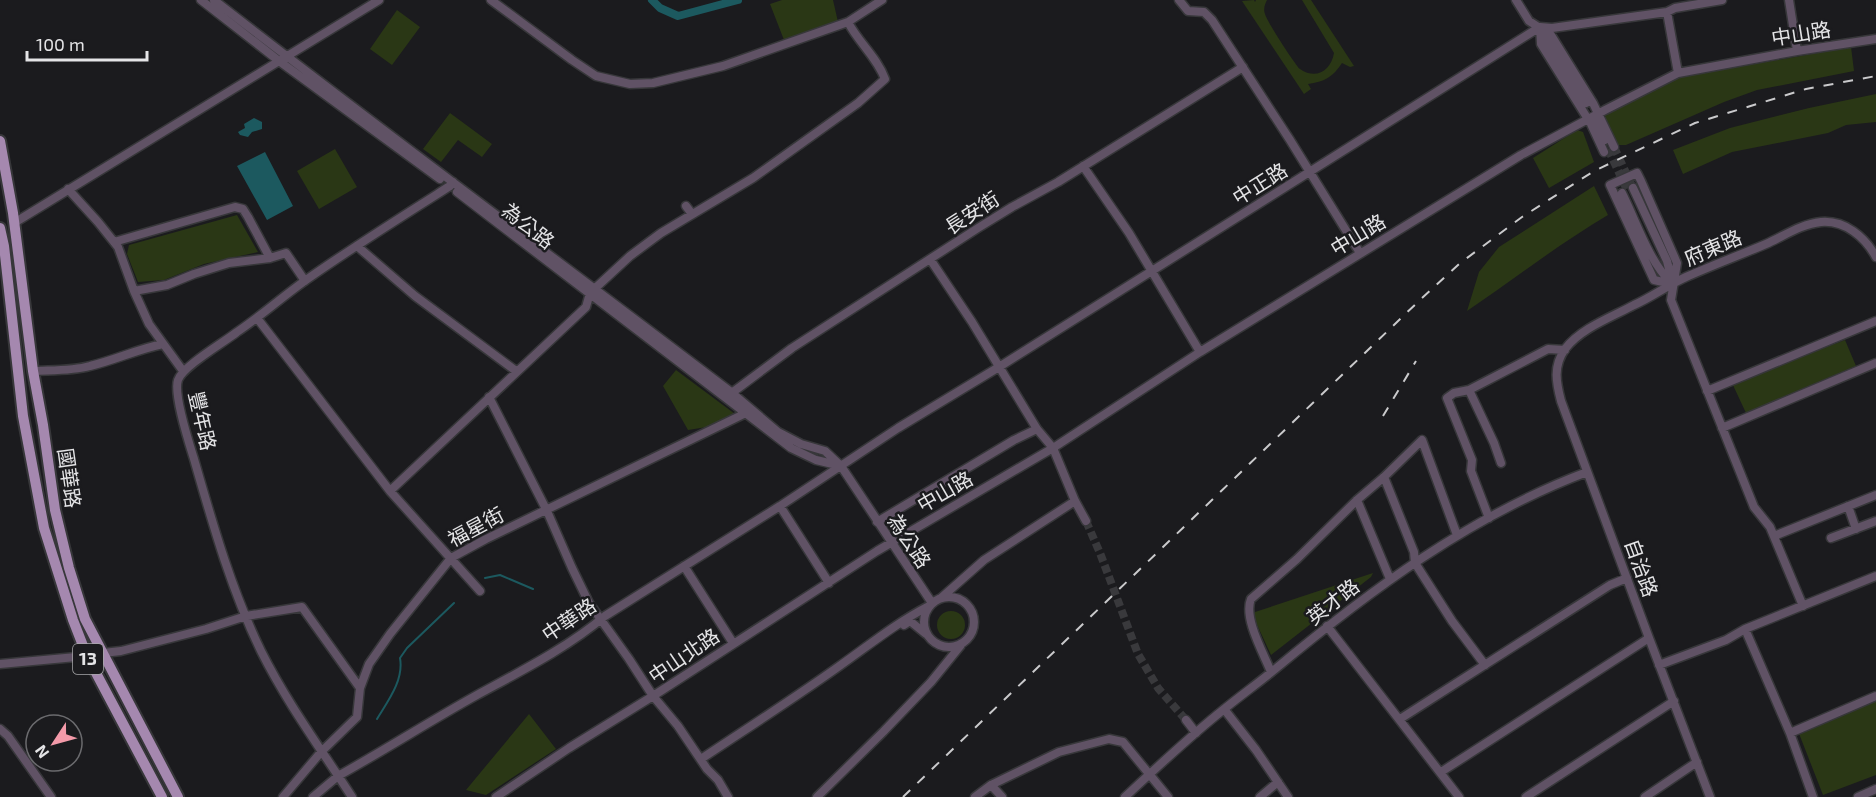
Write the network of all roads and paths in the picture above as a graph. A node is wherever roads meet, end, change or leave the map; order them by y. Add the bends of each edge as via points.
1 (201, 0) edge
2 (379, 0) edge
3 (491, 0) edge
4 (882, 0) edge
5 (1179, 0) edge
6 (1516, 0) edge
7 (1722, 0) edge
8 (1789, 0) edge
9 (217, 5) edge
10 (1666, 12) junction
11 (848, 22) junction
12 (1540, 27) junction
13 (1876, 39) edge
14 (1797, 51) junction
15 (282, 59) junction
16 (1243, 67) junction
17 (1678, 73) junction
18 (1586, 103) dead end
19 (1594, 118) junction
20 (0, 141) edge
21 (1609, 149) tunnel mouth
22 (1083, 166) junction
23 (1310, 172) junction
24 (451, 184) junction
25 (68, 189) junction
26 (1628, 190) tunnel mouth
27 (686, 206) dead end
28 (692, 214) junction
29 (14, 223) junction
30 (0, 227) edge
31 (114, 242) junction
32 (357, 246) junction
33 (1360, 253) junction
34 (1876, 257) edge
35 (270, 258) junction
36 (930, 259) junction
37 (1152, 270) junction
38 (304, 281) junction
39 (1672, 284) junction
40 (134, 291) junction
41 (592, 291) junction
42 (257, 318) junction
43 (1876, 321) edge
44 (164, 344) junction
45 (1565, 350) junction
46 (1200, 352) junction
47 (1876, 363) edge
48 (999, 367) junction
49 (19, 371) junction
50 (33, 371) junction
51 (183, 371) junction
52 (516, 371) junction
53 (1469, 390) junction
54 (1707, 391) junction
55 (729, 395) junction
56 (489, 397) junction
57 (748, 412) junction
58 (1037, 429) junction
59 (1722, 429) junction
60 (1053, 448) junction
61 (1501, 463) dead end
62 (841, 466) junction
63 (1587, 471) junction
64 (1384, 477) junction
65 (390, 491) junction
66 (1876, 495) edge
67 (1357, 500) junction
68 (1075, 501) junction
69 (780, 506) junction
70 (1848, 507) junction
71 (39, 510) junction
72 (55, 510) junction
73 (547, 511) junction
74 (1489, 518) junction
75 (1086, 521) tunnel mouth
76 (1876, 521) edge
77 (877, 522) junction
78 (1856, 529) junction
79 (1457, 536) junction
80 (1774, 536) junction
81 (1831, 538) dead end
82 (890, 543) junction
83 (451, 558) junction
84 (1415, 563) junction
85 (684, 566) junction
86 (1876, 576) edge
87 (1627, 578) junction
88 (1390, 579) junction
89 (829, 583) junction
90 (480, 591) dead end
91 (941, 598) junction
92 (930, 605) junction
93 (1803, 606) junction
94 (246, 616) junction
95 (600, 619) junction
96 (1327, 626) junction
97 (892, 629) junction
98 (1745, 629) junction
99 (926, 634) junction
100 (1649, 639) junction
101 (733, 643) junction
102 (961, 645) junction
103 (103, 652) junction
104 (87, 656) junction
105 (0, 664) edge
106 (1485, 665) junction
107 (1659, 665) junction
108 (1271, 672) junction
109 (360, 687) junction
110 (653, 696) junction
111 (1876, 696) edge
112 (1674, 701) junction
113 (1224, 709) junction
114 (1400, 719) junction
115 (1186, 720) tunnel mouth
116 (0, 729) edge
117 (1196, 733) junction
118 (1790, 733) junction
119 (321, 752) junction
120 (701, 759) junction
121 (1697, 762) junction
122 (1441, 772) junction
123 (1149, 775) junction
124 (338, 776) junction
125 (1278, 782) junction
126 (991, 785) junction
127 (1876, 789) edge
128 (51, 797) edge
129 (162, 797) edge
130 (178, 797) edge
131 (283, 797) edge
132 (314, 797) edge
133 (352, 797) edge
134 (496, 797) edge
135 (728, 797) edge
136 (817, 797) edge
137 (975, 797) edge
138 (1002, 797) edge
139 (1125, 797) edge
140 (1168, 797) edge
141 (1260, 797) edge
142 (1288, 797) edge
143 (1459, 797) edge
144 (1526, 797) edge
145 (1645, 797) edge
146 (1710, 797) edge
147 (1813, 797) edge
148 (1858, 797) edge

1 - 9 street, 為公路
2 - 15 street
3 - 11 street via 596,76 630,84 653,83 723,66
4 - 11 street
5 - 16 street via 1188,11 1203,12 1212,20
6 - 12 street via 1529,21
7 - 10 street, 中正路
8 - 14 street
9 - 15 street, 為公路
10 - 12 street, 中正路
10 - 17 street
11 - 28 street via 885,79 768,167
12 - 18 street
12 - 19 street via 1551,35
12 - 19 street via 1541,44
12 - 23 street, 中正路
13 - 14 street, 中山路
14 - 17 street, 中山路
15 - 24 street, 為公路
15 - 25 street
16 - 22 street, 長安街
16 - 23 street
17 - 19 street, 中山路
19 - 21 street
19 - 33 street, 中山路 via 1471,184
20 - 29 main road, 國華路 / 13
22 - 36 street, 長安街
22 - 37 street
23 - 33 street
23 - 37 street, 中正路
24 - 32 street, 豐年路
24 - 41 street, 為公路
25 - 29 street
25 - 31 street
26 - 39 street
27 - 28 street
28 - 41 street via 630,256
29 - 30 main road
29 - 50 main road, 國華路 / 13
30 - 49 main road, 國華路 / 13
31 - 35 street via 235,207 243,209
31 - 40 street
32 - 38 street, 豐年路
32 - 52 street via 415,296
33 - 46 street, 中山路
34 - 39 street, 府東路 via 1850,229 1823,222 1798,228
35 - 38 street via 286,253
35 - 40 street via 229,263 167,285
36 - 48 street
36 - 55 street, 長安街 via 792,348
37 - 46 street
37 - 48 street, 中正路
38 - 42 street, 豐年路
39 - 39 street via 1677,263 1637,173 1610,185 1654,280
39 - 45 street, 府東路 via 1588,330
39 - 54 street via 1671,300
40 - 44 street via 149,324
41 - 52 street via 586,308
41 - 55 street, 為公路
42 - 51 street, 豐年路
42 - 65 street
43 - 54 street
44 - 50 street via 92,366
44 - 51 street
45 - 53 street via 1548,349
45 - 63 street, 自治路 via 1557,364 1556,381
46 - 60 street, 中山路
47 - 59 street
48 - 58 street
48 - 62 street, 中正路
49 - 50 main road
49 - 71 main road, 國華路 / 13
50 - 72 main road, 國華路 / 13
51 - 94 street, 豐年路 via 177,381 189,444 216,539
52 - 56 street
53 - 61 street
53 - 74 street via 1447,398 1472,460 1471,471
54 - 59 street
55 - 57 street, 為公路
56 - 65 street
56 - 73 street
57 - 62 street, 為公路 via 791,448
57 - 73 street, 福星街
58 - 60 street
58 - 77 street
59 - 80 street via 1754,507
60 - 68 street
60 - 82 street, 中山路
62 - 69 street, 中華路
62 - 77 street, 為公路
63 - 74 street, 英才路
63 - 87 street, 自治路
64 - 67 street
64 - 79 street via 1422,440
64 - 84 street
65 - 83 street
66 - 70 street
67 - 88 street
67 - 108 street via 1251,599 1249,617
68 - 75 street
68 - 91 street via 984,560
69 - 85 street, 中華路
69 - 89 street
70 - 78 street
70 - 80 street
71 - 72 main road
71 - 104 main road, 國華路 / 13
72 - 103 main road, 國華路 / 13 via 86,619
73 - 83 street, 福星街
73 - 95 street
74 - 79 street, 英才路
76 - 78 street
77 - 82 street, 為公路
78 - 81 street
79 - 84 street, 英才路
80 - 93 street
82 - 89 street, 中山北路
82 - 92 street, 為公路
83 - 90 street
83 - 109 street, 福星街 via 369,664
84 - 88 street, 英才路
84 - 106 street
85 - 95 street, 中華路
85 - 101 street
86 - 93 street
87 - 100 street, 自治路
87 - 106 street
88 - 96 street, 英才路
89 - 101 street, 中山北路
91 - 92 street
91 - 102 street via 964,602 974,615 973,632
92 - 97 street
92 - 99 street via 924,620
93 - 98 street
94 - 103 street via 121,651
94 - 109 street via 302,607
94 - 119 street, 豐年路 via 274,675
95 - 110 street
95 - 124 street, 中華路 via 594,627 510,678
96 - 108 street, 英才路
96 - 114 street
97 - 99 street via 910,621
97 - 120 street
98 - 107 street
98 - 118 street
99 - 102 street via 938,645
100 - 107 street, 自治路
100 - 122 street
101 - 110 street, 中山北路
102 - 136 street via 932,682
103 - 104 main road
103 - 130 main road, 國華路 / 13
104 - 105 street
104 - 129 main road, 國華路 / 13
106 - 114 street
107 - 112 street, 自治路
108 - 113 street, 英才路
109 - 119 street, 福星街 via 357,717
110 - 120 street
110 - 134 street, 中山北路
111 - 118 street
112 - 121 street, 自治路
112 - 144 street
113 - 117 street, 英才路
113 - 125 street
114 - 122 street
115 - 117 street
116 - 128 street
117 - 123 street, 英才路
118 - 147 street
119 - 124 street, 豐年路
119 - 131 street, 福星街
120 - 135 street
121 - 145 street
121 - 146 street, 自治路
122 - 143 street
123 - 126 street via 1123,742 1109,739 1059,752
123 - 139 street, 英才路
123 - 140 street
124 - 132 street, 中華路
124 - 133 street
125 - 141 street
125 - 142 street
126 - 137 street
126 - 138 street
127 - 148 street

